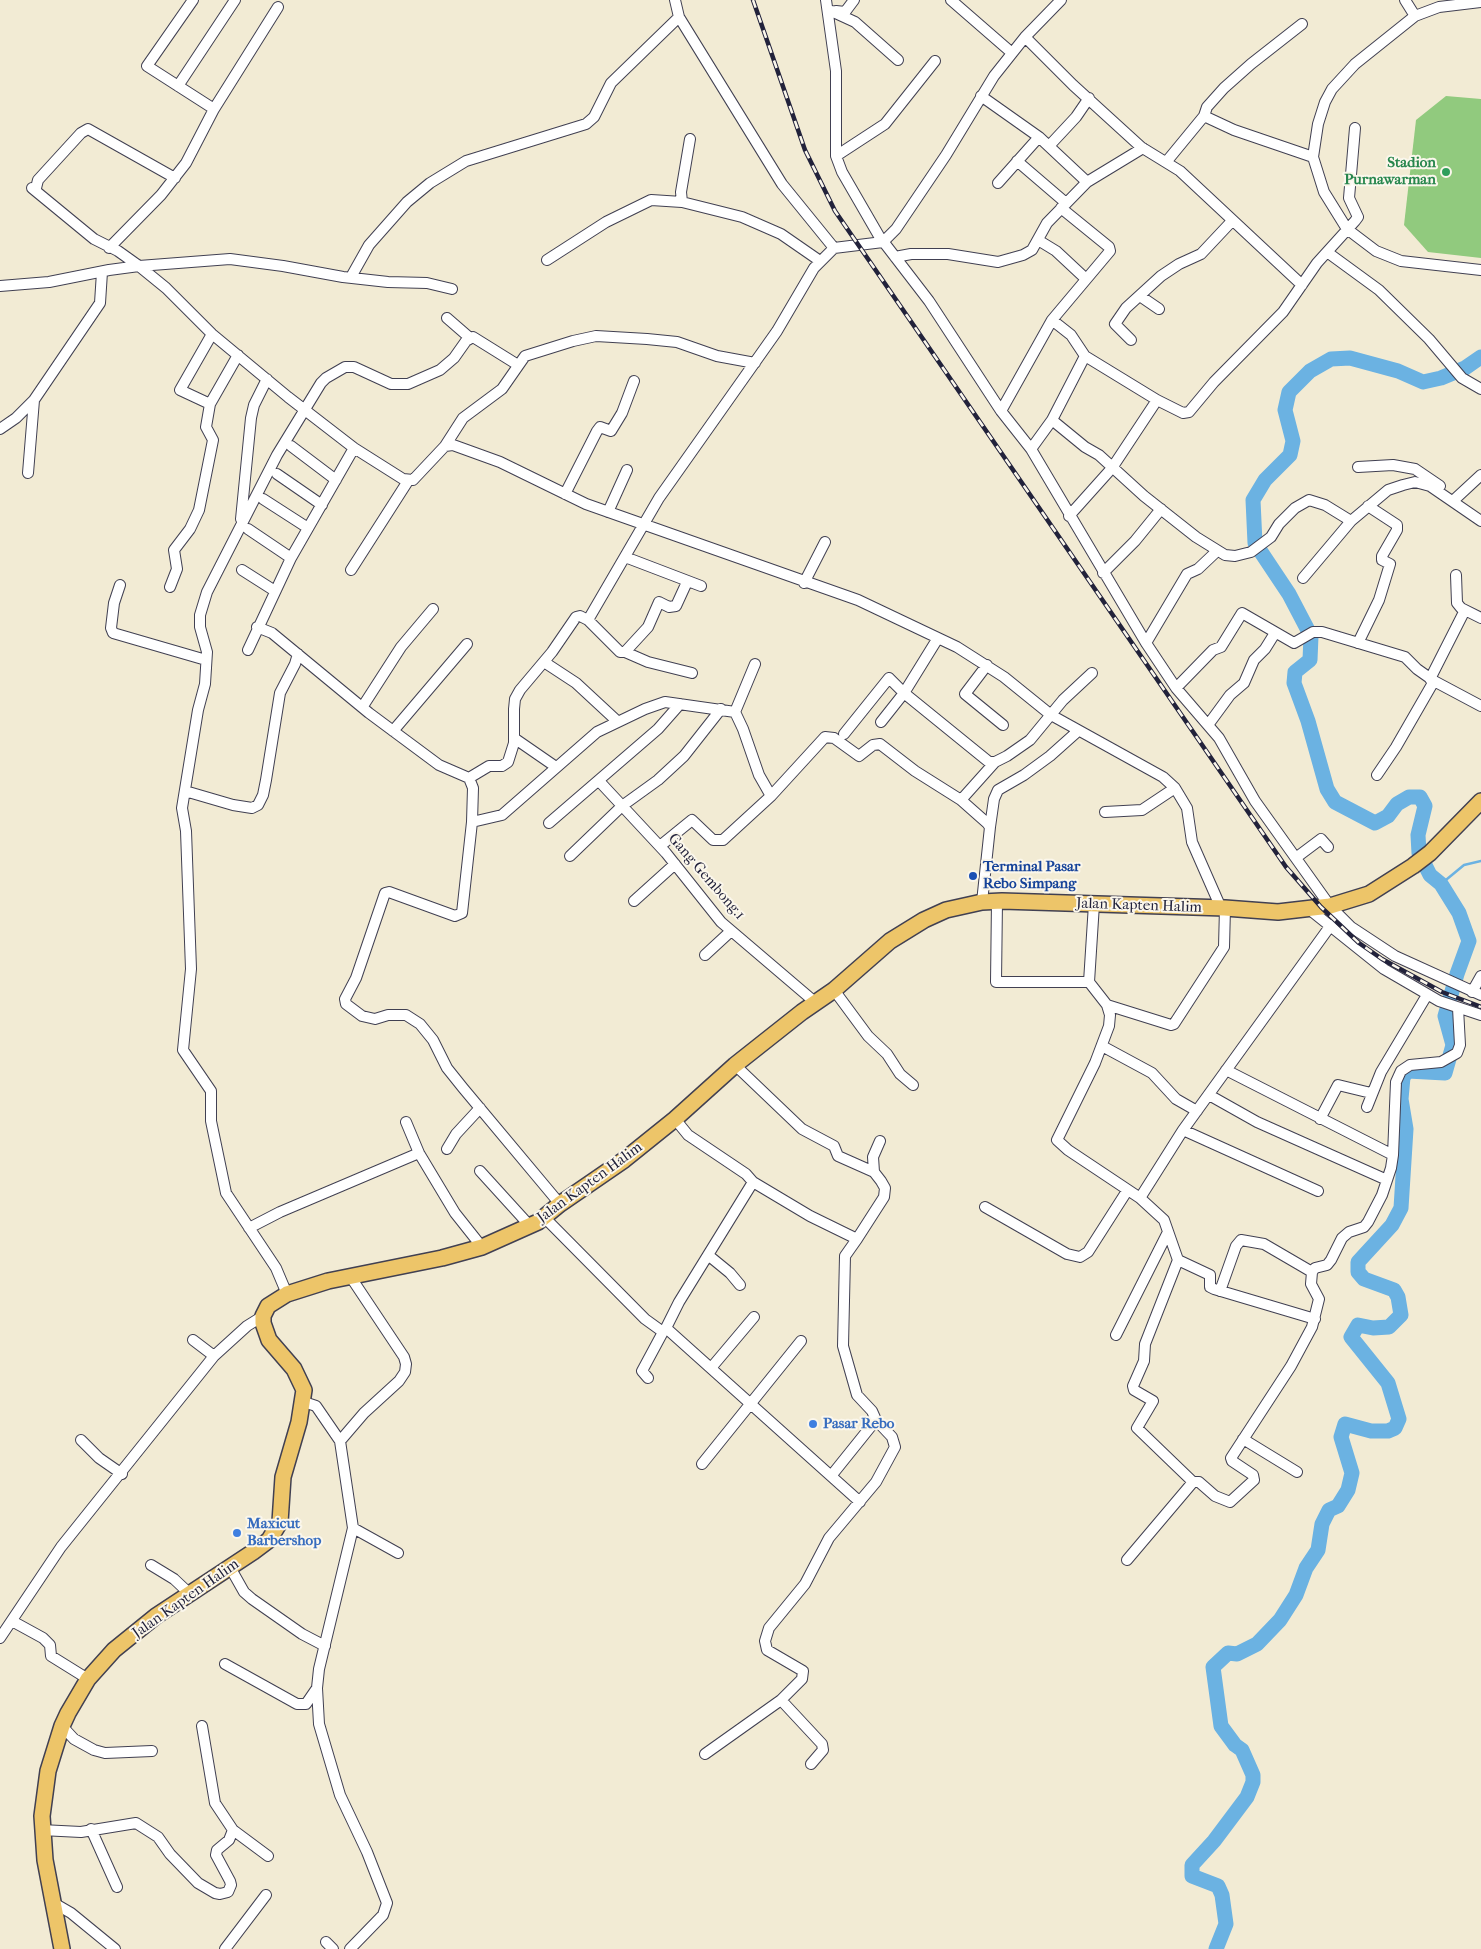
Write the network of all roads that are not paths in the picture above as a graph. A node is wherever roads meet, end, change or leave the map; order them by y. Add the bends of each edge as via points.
1 (193, 0) edge
2 (235, 0) edge
3 (674, 0) edge
4 (854, 0) edge
5 (951, 0) edge
6 (1061, 0) edge
7 (1405, 0) edge
8 (1481, 2) edge
9 (278, 7) dead end
10 (829, 7) edge
11 (1415, 16) junction
12 (679, 17) junction
13 (1302, 24) dead end
14 (1025, 37) junction
15 (1012, 53) junction
16 (898, 60) dead end
17 (935, 61) dead end
18 (178, 86) junction
19 (981, 96) junction
20 (1089, 98) junction
21 (214, 109) junction
22 (1204, 116) junction
23 (1355, 128) dead end
24 (1038, 137) junction
25 (690, 139) dead end
26 (1049, 146) junction
27 (1143, 148) junction
28 (836, 156) junction
29 (1313, 157) junction
30 (1017, 161) junction
31 (1167, 161) junction
32 (175, 178) junction
33 (1087, 182) junction
34 (998, 183) dead end
35 (682, 202) junction
36 (1064, 205) junction
37 (1232, 221) junction
38 (1347, 229) junction
39 (1038, 240) junction
40 (884, 242) junction
41 (110, 248) junction
42 (834, 248) junction
43 (1327, 252) junction
44 (895, 257) junction
45 (547, 260) dead end
46 (820, 261) junction
47 (140, 266) junction
48 (1481, 270) edge
49 (102, 272) junction
50 (351, 278) junction
51 (1086, 279) junction
52 (1302, 285) junction
53 (0, 286) edge
54 (452, 289) dead end
55 (1140, 296) junction
56 (1158, 309) dead end
57 (447, 318) dead end
58 (1052, 320) junction
59 (212, 334) junction
60 (470, 338) junction
61 (1131, 340) dead end
62 (238, 355) junction
63 (1085, 356) junction
64 (755, 363) junction
65 (518, 365) junction
66 (266, 379) junction
67 (634, 381) dead end
68 (1481, 389) edge
69 (34, 400) junction
70 (1157, 400) junction
71 (210, 404) junction
72 (305, 410) junction
73 (1001, 411) junction
74 (1052, 420) junction
75 (0, 429) edge
76 (291, 446) dead end
77 (445, 446) junction
78 (354, 448) junction
79 (1031, 449) junction
80 (1358, 467) dead end
81 (1112, 468) junction
82 (627, 470) dead end
83 (28, 473) dead end
84 (277, 474) dead end
85 (1481, 475) edge
86 (336, 480) junction
87 (408, 481) junction
88 (566, 494) junction
89 (263, 499) dead end
90 (1455, 499) junction
91 (322, 505) junction
92 (1368, 506) junction
93 (1161, 509) junction
94 (608, 512) junction
95 (1069, 516) junction
96 (1351, 521) junction
97 (1481, 521) edge
98 (642, 526) junction
99 (244, 527) junction
100 (308, 528) junction
101 (824, 542) dead end
102 (1217, 551) junction
103 (626, 557) junction
104 (291, 558) junction
105 (242, 570) dead end
106 (351, 570) dead end
107 (1103, 573) junction
108 (1456, 575) dead end
109 (1303, 578) dead end
110 (687, 582) junction
111 (804, 583) junction
112 (120, 586) dead end
113 (701, 586) dead end
114 (170, 587) dead end
115 (275, 591) junction
116 (433, 609) dead end
117 (1465, 610) junction
118 (1481, 618) edge
119 (588, 620) junction
120 (257, 626) junction
121 (1275, 633) junction
122 (938, 638) junction
123 (1146, 643) junction
124 (1358, 643) junction
125 (466, 644) dead end
126 (248, 650) dead end
127 (625, 652) junction
128 (298, 654) junction
129 (206, 660) junction
130 (544, 662) junction
131 (754, 664) dead end
132 (987, 665) junction
133 (692, 673) dead end
134 (1092, 673) dead end
135 (1432, 680) junction
136 (1176, 688) junction
137 (904, 694) junction
138 (680, 704) junction
139 (363, 706) junction
140 (1481, 706) edge
141 (721, 709) junction
142 (735, 712) junction
143 (1051, 715) junction
144 (617, 721) junction
145 (881, 722) dead end
146 (1002, 725) dead end
147 (1208, 725) junction
148 (1078, 730) junction
149 (393, 731) junction
150 (844, 734) dead end
151 (514, 738) junction
152 (995, 762) junction
153 (556, 767) junction
154 (1377, 775) dead end
155 (469, 778) junction
156 (599, 780) junction
157 (1174, 788) junction
158 (185, 791) junction
159 (771, 796) junction
160 (961, 800) junction
161 (1481, 801) edge
162 (622, 806) junction
163 (1106, 812) dead end
164 (472, 822) junction
165 (549, 823) dead end
166 (990, 828) junction
167 (660, 846) junction
168 (1328, 847) dead end
169 (570, 856) dead end
170 (1296, 857) junction
171 (675, 864) junction
172 (634, 901) dead end
173 (998, 901) junction
174 (982, 902) junction
175 (1094, 904) junction
176 (1330, 906) junction
177 (1223, 908) junction
178 (1308, 909) junction
179 (1331, 925) junction
180 (731, 931) junction
181 (705, 955) dead end
182 (1481, 976) edge
183 (1089, 982) junction
184 (834, 990) junction
185 (1477, 993) edge
186 (1427, 995) junction
187 (816, 1003) junction
188 (1107, 1005) junction
189 (1455, 1007) junction
190 (1481, 1015) edge
191 (1102, 1046) junction
192 (736, 1065) junction
193 (1226, 1070) junction
194 (913, 1085) dead end
195 (1371, 1093) junction
196 (1209, 1095) junction
197 (1367, 1107) dead end
198 (480, 1108) junction
199 (1197, 1111) junction
200 (1320, 1119) junction
201 (675, 1120) junction
202 (406, 1122) dead end
203 (1183, 1130) junction
204 (880, 1141) dead end
205 (447, 1149) dead end
206 (419, 1153) junction
207 (1393, 1155) junction
208 (480, 1171) dead end
209 (874, 1172) junction
210 (1387, 1180) junction
211 (753, 1182) junction
212 (1127, 1191) junction
213 (1318, 1191) dead end
214 (1140, 1198) junction
215 (560, 1204) junction
216 (986, 1207) dead end
217 (545, 1218) junction
218 (530, 1226) junction
219 (249, 1228) junction
220 (1168, 1232) junction
221 (857, 1239) junction
222 (482, 1247) junction
223 (708, 1255) junction
224 (1178, 1260) junction
225 (1312, 1272) junction
226 (350, 1276) junction
227 (740, 1285) dead end
228 (1220, 1291) junction
229 (287, 1294) junction
230 (263, 1316) junction
231 (754, 1317) dead end
232 (1314, 1318) junction
233 (664, 1330) junction
234 (1116, 1335) dead end
235 (193, 1340) dead end
236 (800, 1341) dead end
237 (214, 1356) junction
238 (711, 1368) junction
239 (648, 1378) dead end
240 (304, 1402) junction
241 (750, 1404) junction
242 (876, 1420) junction
243 (1243, 1439) junction
244 (81, 1440) dead end
245 (340, 1441) junction
246 (702, 1464) dead end
247 (1297, 1472) dead end
248 (122, 1474) junction
249 (831, 1476) junction
250 (1193, 1482) junction
251 (860, 1502) junction
252 (353, 1528) junction
253 (398, 1554) dead end
254 (1127, 1560) dead end
255 (150, 1565) dead end
256 (231, 1569) junction
257 (191, 1595) junction
258 (12, 1621) junction
259 (0, 1638) edge
260 (326, 1646) junction
261 (225, 1664) dead end
262 (88, 1679) junction
263 (317, 1688) junction
264 (781, 1700) junction
265 (62, 1726) junction
266 (202, 1726) dead end
267 (152, 1751) dead end
268 (705, 1754) dead end
269 (811, 1764) dead end
270 (42, 1830) junction
271 (91, 1830) junction
272 (234, 1830) junction
273 (268, 1856) dead end
274 (117, 1887) dead end
275 (266, 1895) dead end
276 (52, 1902) junction
277 (62, 1949) edge
278 (115, 1949) edge
279 (225, 1949) edge
280 (350, 1949) edge

1 - 18 street via 147,66
2 - 18 street
3 - 12 street
4 - 10 street via 845,12
5 - 15 street
6 - 14 street
7 - 11 street
8 - 11 street via 1439,7
9 - 21 street
10 - 16 street via 855,22
10 - 28 street via 836,71
11 - 29 street via 1355,64 1332,89 1318,124
12 - 42 street via 782,184
12 - 50 street via 611,83 594,117 586,124 466,161 430,183 407,202 369,245
13 - 22 street via 1224,88 1207,107
14 - 15 street
14 - 20 street
15 - 19 street
17 - 28 street via 895,115
18 - 21 street
19 - 24 street
19 - 40 street via 946,155
20 - 26 street
20 - 27 street
21 - 32 street
22 - 29 street via 1234,130
22 - 31 street
23 - 38 street via 1349,198 1358,217
24 - 26 street
24 - 30 street
25 - 35 street
26 - 33 street
27 - 31 street
27 - 33 street
28 - 40 street via 842,172
29 - 38 street via 1324,192
30 - 34 street
30 - 36 street
31 - 37 street
32 - 41 street
32 - 41 street via 90,129 81,133 38,180 36,188 32,188 64,216
33 - 36 street
35 - 45 street via 652,200 606,222
35 - 46 street via 742,217 781,234
36 - 39 street via 1042,229
36 - 51 street via 1108,247 1108,254
37 - 52 street
37 - 55 street via 1201,254 1179,264
38 - 43 street
38 - 48 street via 1376,251 1401,261
39 - 44 street via 1032,250 1004,261 948,254
39 - 51 street via 1061,255
40 - 42 street
40 - 44 street
41 - 47 street
42 - 46 street
43 - 52 street
43 - 68 street via 1379,290 1429,339 1462,378
44 - 73 street via 929,301
46 - 64 street
47 - 49 street
47 - 50 street via 230,259
47 - 59 street
49 - 53 street via 49,282
49 - 69 street via 100,303
50 - 54 street via 427,282
51 - 58 street
52 - 70 street via 1283,312 1189,412 1183,413
55 - 56 street
55 - 61 street via 1115,324
57 - 60 street
58 - 63 street via 1071,335
58 - 73 street
59 - 62 street
59 - 71 street via 180,390
60 - 65 street via 478,339
60 - 72 street via 440,370 408,384 391,384 346,367 320,382
62 - 66 street
62 - 71 street
63 - 70 street
63 - 74 street
64 - 65 street via 717,356 677,342 596,336 531,353
64 - 98 street via 731,393
65 - 77 street via 502,389 463,418
66 - 72 street
66 - 99 street via 251,418
67 - 88 street via 622,413 611,431 600,427 597,431
69 - 75 street
69 - 83 street
70 - 81 street
71 - 114 street via 206,427 213,440 199,510 174,550 177,569
72 - 78 street
72 - 99 street via 277,455
73 - 79 street
74 - 79 street
74 - 81 street
76 - 86 street
77 - 87 street via 414,480
77 - 88 street via 453,445 500,462
78 - 86 street
78 - 87 street
79 - 95 street
80 - 90 street via 1393,464 1415,469
81 - 93 street
81 - 95 street
82 - 94 street
84 - 91 street
85 - 90 street
86 - 91 street
87 - 106 street
88 - 94 street
89 - 100 street
90 - 92 street via 1415,482 1388,490
90 - 97 street
91 - 100 street
92 - 96 street
92 - 124 street via 1397,525 1397,530 1382,556 1382,560 1390,564 1379,600
93 - 102 street
93 - 107 street
94 - 98 street
95 - 107 street
96 - 102 street via 1325,505 1309,500 1295,508 1271,537 1251,552 1225,556
96 - 109 street
98 - 103 street
98 - 111 street via 762,565
99 - 104 street
99 - 129 street via 207,592 200,615 200,627 208,652
100 - 104 street
101 - 111 street
102 - 123 street via 1198,570 1187,574
103 - 110 street
103 - 119 street
104 - 115 street
105 - 115 street
107 - 123 street
108 - 117 street via 1456,602
110 - 113 street
110 - 127 street via 676,606 669,608 659,602 648,627
111 - 122 street via 858,600
112 - 129 street via 114,603 113,633
115 - 120 street
116 - 139 street via 401,647
117 - 118 street
117 - 135 street
119 - 127 street via 620,652
119 - 130 street via 576,617
120 - 126 street
120 - 128 street via 272,633
121 - 124 street via 1294,643 1313,632 1322,632
121 - 136 street via 1242,613 1221,647 1213,650
121 - 147 street via 1266,649 1254,660 1244,683 1230,695
122 - 132 street
122 - 137 street
123 - 136 street
124 - 135 street via 1405,656
125 - 149 street
127 - 133 street via 648,662
128 - 139 street
128 - 158 street via 280,693 266,780 258,805 252,808 233,805
129 - 158 street via 205,684
130 - 144 street via 576,683
130 - 151 street via 515,699
131 - 142 street
132 - 143 street
132 - 146 street via 965,694
134 - 143 street
135 - 140 street
135 - 154 street
136 - 147 street
137 - 145 street
137 - 150 street via 889,678
137 - 152 street via 989,762
138 - 141 street
138 - 144 street via 655,704
138 - 156 street via 658,729
139 - 149 street
141 - 142 street
141 - 162 street via 684,756
142 - 159 street via 759,775
143 - 148 street
143 - 152 street via 1030,740
144 - 153 street via 597,732
147 - 170 street via 1226,748 1255,801
148 - 157 street via 1163,777
148 - 166 street via 1044,761 998,790
149 - 155 street via 440,765
151 - 153 street
151 - 155 street via 511,755 505,765 489,766
152 - 160 street
153 - 164 street via 502,815
155 - 164 street via 473,788
156 - 162 street, Gang Gembong.1
156 - 165 street
157 - 163 street via 1142,810
157 - 177 street via 1187,808 1192,842
158 - 219 street via 182,808 191,968 183,1050 211,1091 211,1121 226,1193
159 - 160 street via 828,736 859,756 873,745 883,746
159 - 167 street via 723,840 713,840 692,820
160 - 166 street
161 - 176 main road, Jalan Kapten Halim via 1413,866 1369,894
162 - 167 street, Gang Gembong.1
162 - 169 street
164 - 198 street via 462,913 455,916 385,892 356,978 345,999 350,1008 362,1016 375,1019 406,1015 420,1024 434,1040 447,1068
166 - 174 street
167 - 171 street, Gang Gembong.1
168 - 170 street via 1320,839
170 - 176 street
171 - 172 street
171 - 180 street, Gang Gembong.1
173 - 174 main road, Jalan Kapten Halim
173 - 175 main road, Jalan Kapten Halim
173 - 183 street via 996,982
174 - 184 main road, Jalan Kapten Halim via 960,905 924,920 890,942
175 - 177 main road, Jalan Kapten Halim
175 - 183 street
176 - 178 main road, Jalan Kapten Halim
176 - 185 street via 1351,927 1395,956
177 - 178 main road, Jalan Kapten Halim via 1278,912
177 - 188 street via 1224,947 1174,1024
178 - 179 street
179 - 186 street via 1370,959
179 - 193 street
180 - 181 street
180 - 187 street, Gang Gembong.1
182 - 185 street
183 - 188 street
184 - 187 main road, Jalan Kapten Halim
184 - 194 street via 868,1036
186 - 189 street
186 - 195 street
187 - 192 main road, Jalan Kapten Halim
188 - 191 street via 1109,1026
189 - 190 street
189 - 207 street via 1460,1049 1441,1062 1410,1065 1401,1071 1396,1082
191 - 199 street via 1152,1073 1176,1098
191 - 212 street via 1057,1140
192 - 201 main road, Jalan Kapten Halim
192 - 209 street via 802,1129 834,1146 838,1156
193 - 196 street
193 - 200 street
195 - 197 street
195 - 200 street via 1338,1085
196 - 199 street
196 - 210 street via 1257,1122
198 - 205 street
198 - 215 street
199 - 203 street
200 - 207 street
201 - 211 street via 688,1135
201 - 215 main road, Jalan Kapten Halim
202 - 206 street
203 - 213 street
203 - 214 street
204 - 209 street via 873,1157
206 - 219 street
206 - 222 street via 455,1213
207 - 210 street
208 - 218 street
209 - 221 street via 885,1188 884,1197
210 - 225 street via 1364,1227 1342,1238 1327,1265
211 - 221 street
211 - 223 street
212 - 214 street
212 - 216 street via 1088,1252 1080,1257 1066,1254
214 - 220 street via 1164,1220
215 - 217 main road, Jalan Kapten Halim
217 - 218 main road, Jalan Kapten Halim
217 - 233 street via 645,1318
218 - 222 main road, Jalan Kapten Halim
219 - 229 street via 276,1268
220 - 224 street
220 - 234 street
221 - 242 street via 845,1256 843,1346 856,1395 872,1410
222 - 226 main road, Jalan Kapten Halim
223 - 227 street
223 - 233 street
224 - 228 street via 1210,1276 1210,1287
224 - 250 street via 1146,1341 1144,1361 1133,1388 1153,1401 1137,1428
225 - 228 street via 1264,1244 1242,1240 1236,1246
225 - 232 street via 1311,1284 1319,1300
226 - 229 main road, Jalan Kapten Halim
226 - 245 street via 404,1356 406,1364 400,1381 364,1413
228 - 232 street
229 - 230 main road, Jalan Kapten Halim via 268,1306
230 - 237 street
230 - 240 main road, Jalan Kapten Halim via 269,1340 299,1376
231 - 238 street
232 - 243 street via 1291,1366
233 - 238 street
233 - 239 street via 642,1371
235 - 237 street
236 - 241 street
237 - 248 street
238 - 241 street
240 - 245 street via 316,1406
240 - 256 main road, Jalan Kapten Halim via 284,1477 280,1522 269,1540
241 - 246 street
241 - 249 street
242 - 249 street
242 - 251 street via 892,1437 895,1448 876,1482
243 - 247 street
243 - 250 street via 1231,1460 1255,1478 1232,1502 1215,1496 1199,1482
244 - 248 street
245 - 252 street
248 - 258 street via 61,1547
249 - 251 street
250 - 254 street
251 - 264 street via 829,1538 802,1590 778,1616 767,1634 766,1650 801,1670 804,1675
252 - 253 street
252 - 260 street
255 - 257 street via 174,1579
256 - 257 main road, Jalan Kapten Halim
256 - 260 street via 244,1592 252,1599 302,1634
257 - 262 main road, Jalan Kapten Halim via 156,1616 114,1650
258 - 259 street
258 - 262 street via 43,1638 50,1646 51,1656
260 - 263 street
261 - 263 street via 297,1704 306,1704
262 - 265 main road, Jalan Kapten Halim
263 - 280 street via 319,1724 340,1795 387,1903 383,1915
264 - 268 street
264 - 269 street via 822,1744 823,1750
265 - 267 street via 74,1739 94,1750 105,1753
265 - 270 main road, Jalan Kapten Halim via 48,1771
266 - 272 street via 215,1803
270 - 271 street
270 - 276 main road, Jalan Kapten Halim
271 - 272 street via 127,1822 140,1825 158,1837 198,1884 220,1894 228,1892 232,1885 216,1855 217,1850 229,1840
271 - 274 street
272 - 273 street
275 - 279 street
276 - 277 main road, Jalan Kapten Halim
276 - 278 street via 71,1913

